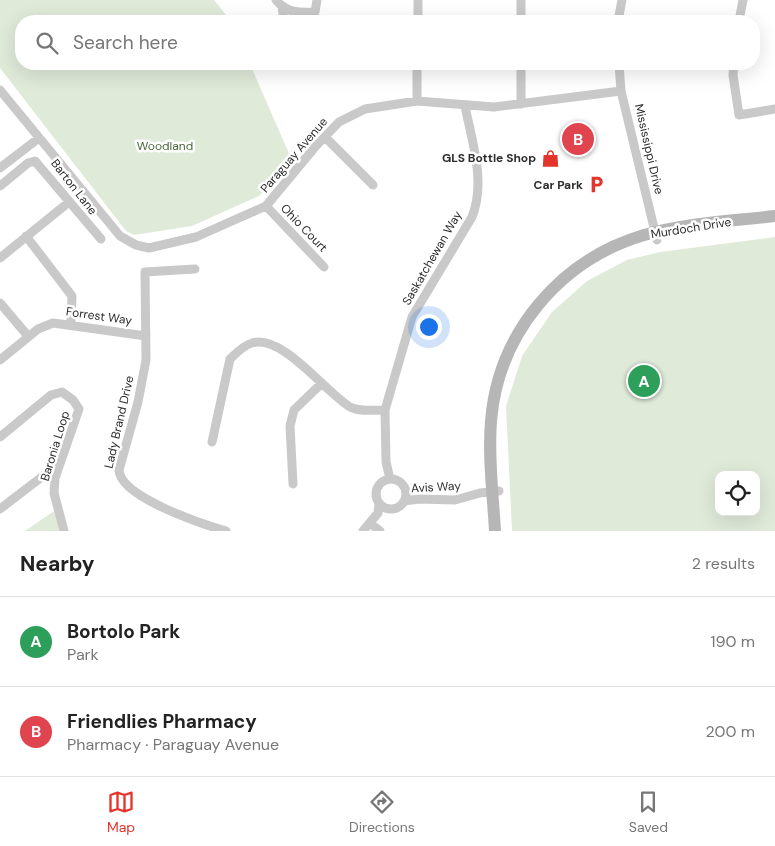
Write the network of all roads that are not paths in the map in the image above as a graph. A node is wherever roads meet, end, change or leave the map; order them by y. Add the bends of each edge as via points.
1 (316, 0) edge
2 (418, 0) edge
3 (521, 0) edge
4 (622, 0) edge
5 (743, 0) edge
6 (279, 4) edge
7 (306, 15) edge
8 (315, 15) edge
9 (418, 15) edge
10 (521, 15) edge
11 (619, 15) edge
12 (740, 15) edge
13 (417, 70) edge
14 (521, 70) edge
15 (620, 70) edge
16 (734, 70) edge
17 (0, 90) edge
18 (622, 91) junction
19 (416, 101) junction
20 (521, 104) junction
21 (465, 106) junction
22 (775, 109) edge
23 (325, 136) junction
24 (39, 138) junction
25 (0, 168) edge
26 (372, 185) dead end
27 (0, 186) edge
28 (69, 202) junction
29 (266, 206) junction
30 (775, 216) edge
31 (775, 223) edge
32 (26, 236) junction
33 (656, 236) junction
34 (101, 239) dead end
35 (0, 258) edge
36 (324, 266) dead end
37 (195, 269) dead end
38 (0, 303) edge
39 (71, 324) junction
40 (28, 336) junction
41 (146, 336) junction
42 (0, 360) edge
43 (322, 383) junction
44 (385, 410) junction
45 (0, 436) edge
46 (212, 442) dead end
47 (56, 476) junction
48 (390, 480) junction
49 (293, 484) dead end
50 (496, 491) junction
51 (404, 501) junction
52 (379, 504) junction
53 (0, 509) edge
54 (370, 523) junction
55 (64, 531) edge
56 (226, 531) edge
57 (363, 531) edge
58 (380, 531) edge
59 (495, 531) edge
60 (502, 531) edge

1 - 8 street
2 - 9 street
3 - 10 street
4 - 11 street
5 - 12 street
6 - 7 street
13 - 19 street
14 - 20 street
15 - 18 street, Mississippi Drive
16 - 22 street via 739,115
17 - 24 street, Paraguay Avenue
18 - 20 street, Paraguay Avenue
18 - 33 street, Mississippi Drive
19 - 21 street, Paraguay Avenue
19 - 23 street, Paraguay Avenue via 365,109 339,122
20 - 21 street, Paraguay Avenue
21 - 44 street, Saskatchewan Way via 479,179 478,203 412,317
23 - 26 street
23 - 29 street, Paraguay Avenue
24 - 25 street
24 - 29 street, Paraguay Avenue via 120,236 136,245 149,248 196,237
27 - 28 street, Barton Lane via 35,161
28 - 32 street
28 - 34 street, Barton Lane
29 - 36 street, Ohio Court
30 - 33 main road, Murdoch Drive
31 - 33 main road, Murdoch Drive
32 - 35 street
32 - 39 street via 72,296
33 - 50 main road, Murdoch Drive via 585,271 557,294 524,336 507,375 500,404
37 - 41 street, Lady Brand Drive via 145,272
38 - 40 street
39 - 40 street, Forrest Way via 52,323
39 - 41 street, Forrest Way
40 - 42 street, Forrest Way
41 - 56 street, Lady Brand Drive via 146,360 138,402 119,477 124,485 178,514
43 - 44 street via 352,408
43 - 46 street via 280,348 266,342 252,343 230,359
43 - 49 street via 294,410 290,426
44 - 48 street, Saskatchewan Way via 386,462
45 - 47 street, Baronia Loop via 51,395 62,392 79,409
47 - 53 street via 43,476
47 - 55 street, Baronia Loop via 54,493
48 - 51 street via 404,488
48 - 52 street via 381,483 376,491
50 - 51 street, Avis Way via 455,500
50 - 59 main road, Murdoch Drive
50 - 60 main road, Murdoch Drive
51 - 52 street via 393,509
52 - 54 street via 378,513
54 - 57 street
54 - 58 street

